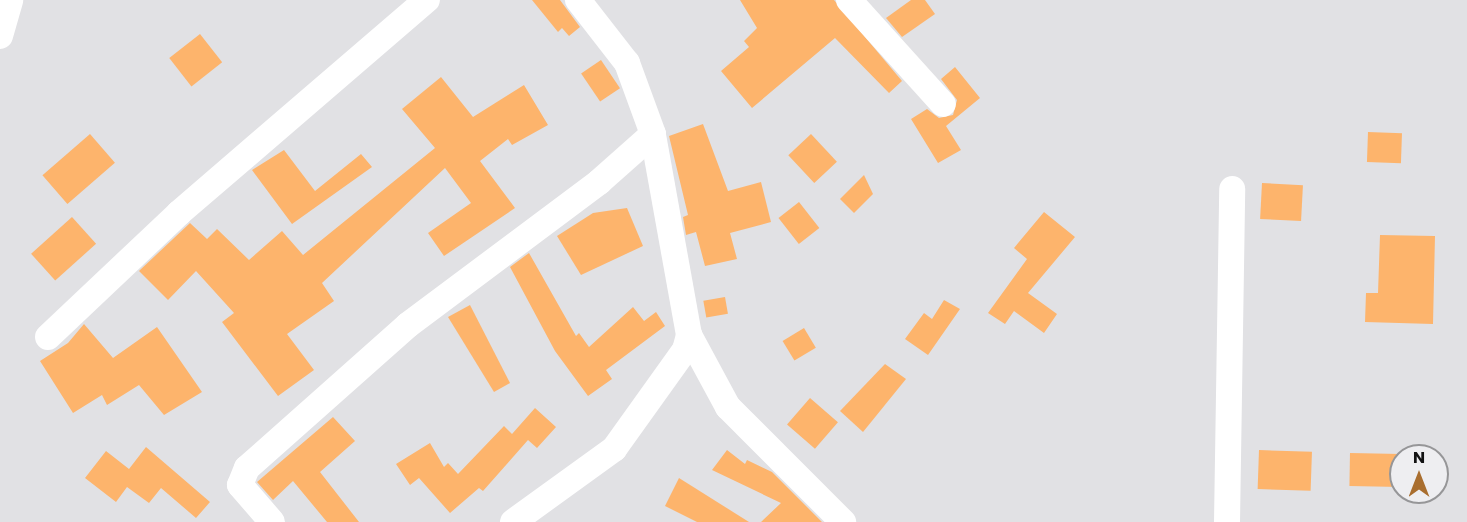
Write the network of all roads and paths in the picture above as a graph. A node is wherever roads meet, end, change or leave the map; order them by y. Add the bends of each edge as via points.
1 (10, 0) edge
2 (427, 0) edge
3 (578, 0) edge
4 (849, 0) edge
5 (0, 36) edge
6 (943, 104) dead end
7 (653, 134) junction
8 (1232, 189) dead end
9 (689, 335) junction
10 (48, 337) dead end
11 (272, 522) edge
12 (513, 522) edge
13 (843, 522) edge
14 (1227, 522) edge

1 - 5 street
2 - 10 street via 179,213
3 - 7 street via 627,63
4 - 6 street
7 - 9 street
7 - 11 street via 598,182 408,325 247,468 240,485
8 - 14 street
9 - 12 street via 685,350 614,448
9 - 13 street via 728,408

